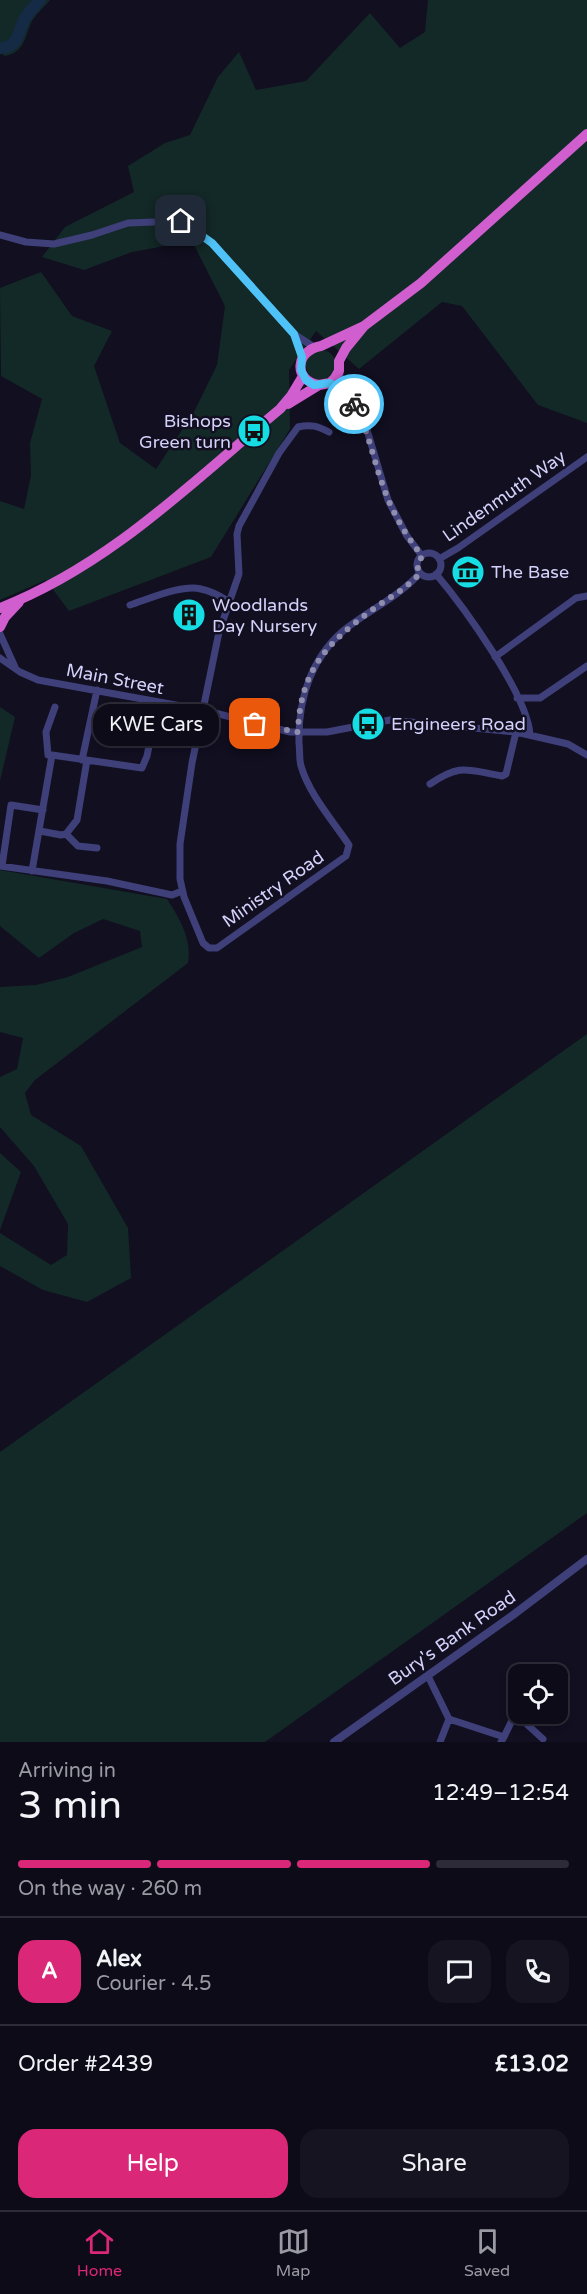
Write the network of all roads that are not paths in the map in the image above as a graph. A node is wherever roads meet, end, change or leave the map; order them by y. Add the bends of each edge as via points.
1 (587, 134) edge
2 (0, 235) edge
3 (364, 326) junction
4 (294, 334) junction
5 (317, 346) junction
6 (302, 357) junction
7 (339, 366) junction
8 (303, 376) junction
9 (324, 384) junction
10 (350, 397) junction
11 (280, 409) junction
12 (329, 432) dead end
13 (587, 458) edge
14 (422, 556) junction
15 (439, 559) junction
16 (420, 573) junction
17 (436, 574) junction
18 (587, 596) edge
19 (21, 600) junction
20 (228, 601) junction
21 (130, 605) dead end
22 (0, 608) edge
23 (0, 627) edge
24 (0, 634) edge
25 (495, 657) junction
26 (0, 658) edge
27 (587, 666) edge
28 (16, 669) junction
29 (97, 690) junction
30 (518, 698) junction
31 (158, 702) junction
32 (55, 707) dead end
33 (203, 710) junction
34 (298, 732) junction
35 (516, 732) junction
36 (530, 735) junction
37 (52, 755) junction
38 (587, 755) edge
39 (84, 760) junction
40 (430, 784) dead end
41 (43, 810) junction
42 (40, 831) junction
43 (66, 834) junction
44 (97, 848) dead end
45 (1, 866) edge
46 (32, 871) junction
47 (182, 891) junction
48 (587, 1559) edge
49 (428, 1676) junction
50 (448, 1719) junction
51 (543, 1739) dead end
52 (502, 1740) edge
53 (334, 1742) edge
54 (440, 1742) edge

1 - 3 highway via 421,283
2 - 4 street via 54,244 128,223 181,221 212,243
3 - 5 highway
3 - 7 highway via 349,342
4 - 5 street
4 - 6 street
5 - 6 highway
5 - 7 highway via 332,350
6 - 8 highway
7 - 9 highway
7 - 10 street
8 - 9 highway via 310,383
8 - 11 highway
9 - 10 street
9 - 11 highway
10 - 14 street via 367,430 388,500 406,536
11 - 19 highway via 140,528 86,565
12 - 20 street via 307,424 298,427 279,453 239,526 239,574
13 - 15 street, Lindenmuth Way
14 - 15 street via 433,554
14 - 16 street via 417,566
15 - 17 street via 441,565
16 - 17 street via 429,577
16 - 34 street via 346,629 323,654 307,684
17 - 25 street
18 - 25 street via 576,598
19 - 22 highway
19 - 23 highway
20 - 21 street via 195,587
20 - 33 street
24 - 28 street
25 - 30 street
26 - 28 street, Main Street
27 - 30 street via 540,698
28 - 29 street, Main Street via 38,680
29 - 31 street, Main Street
29 - 39 street
30 - 36 street
31 - 33 street, Main Street
31 - 39 street via 142,768
32 - 37 street via 46,732 48,755
33 - 34 street, Main Street via 267,728
33 - 47 street via 181,834
34 - 35 street, Main Street via 327,732 390,720
34 - 47 street, Ministry Road via 305,777 349,845 346,856 217,948 203,943
35 - 36 street, Main Street
35 - 40 street via 506,774 463,769 451,771
36 - 38 street, Main Street via 568,744
37 - 39 street
37 - 41 street
39 - 43 street via 77,820
41 - 42 street
41 - 45 street via 11,805
42 - 43 street
42 - 46 street
43 - 44 street via 78,846
45 - 46 street
46 - 47 street via 171,894
48 - 49 street, Bury's Bank Road
49 - 50 street
49 - 53 street, Bury's Bank Road
50 - 52 street
50 - 54 street
51 - 52 street via 514,1716

